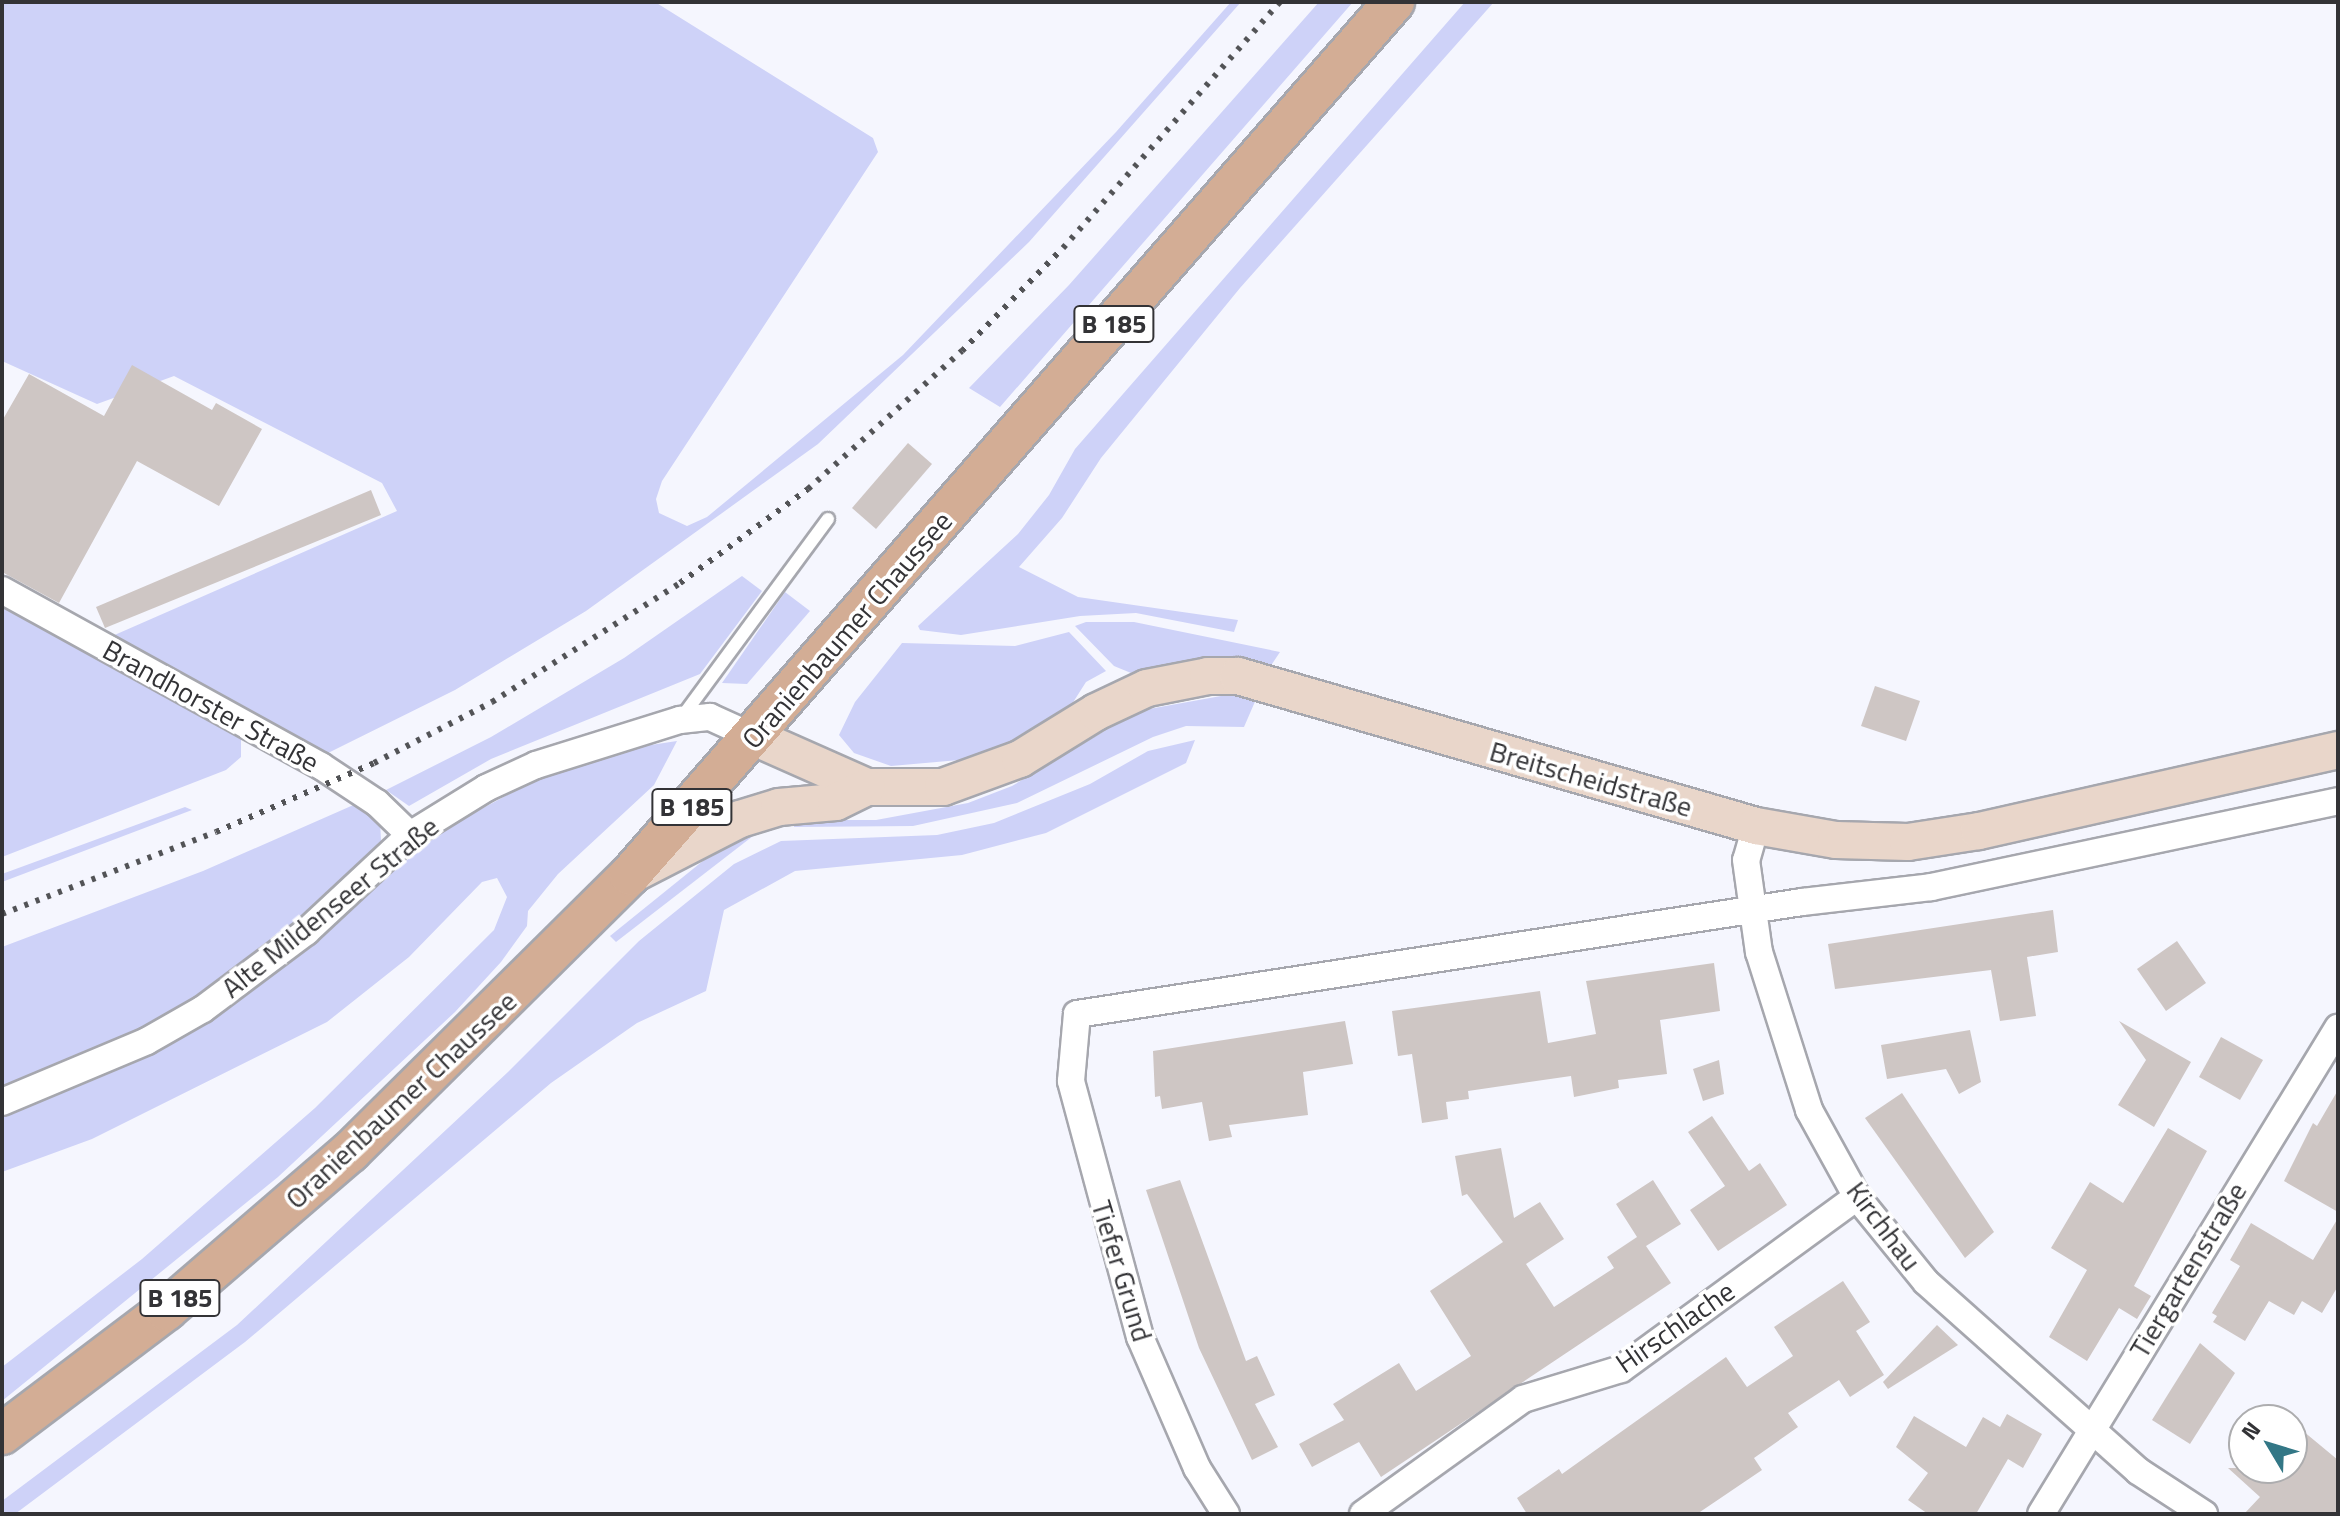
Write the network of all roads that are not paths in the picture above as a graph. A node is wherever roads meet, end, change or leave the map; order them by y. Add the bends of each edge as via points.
1 (1394, 2) edge
2 (828, 519) dead end
3 (2, 590) edge
4 (680, 720) junction
5 (754, 737) junction
6 (2338, 750) edge
7 (867, 787) junction
8 (2338, 801) edge
9 (1756, 826) junction
10 (410, 835) junction
11 (630, 875) junction
12 (1751, 912) junction
13 (2338, 1028) edge
14 (2, 1102) edge
15 (1857, 1197) junction
16 (2091, 1429) junction
17 (2, 1434) edge
18 (1226, 1514) edge
19 (1363, 1514) edge
20 (2041, 1514) edge
21 (2204, 1514) edge

1 - 5 main road, Oranienbaumer Chaussee / B 185
2 - 4 lane
3 - 10 street, Brandhorster Straße via 341,778 389,812
4 - 5 street, Alte Mildenseer Straße via 710,717
4 - 10 street, Alte Mildenseer Straße via 536,765 486,788
5 - 7 street, Breitscheidstraße
5 - 11 main road, Oranienbaumer Chaussee / B 185
6 - 9 street, Breitscheidstraße via 1979,831 1908,842 1836,840
7 - 9 street, Breitscheidstraße via 896,791 963,783 1020,759 1147,688 1177,680 1238,676
7 - 11 street, Breitscheidstraße via 836,802 779,807 740,819
8 - 12 street via 1931,887
9 - 12 street, Kirchhau via 1746,860
10 - 14 street, Alte Mildenseer Straße via 306,932 203,1009 147,1041
11 - 17 main road, Oranienbaumer Chaussee / B 185 via 350,1152 166,1310
12 - 15 street, Kirchhau via 1809,1110
12 - 18 street, Tiefer Grund via 1077,1014 1071,1081 1140,1337 1197,1468
13 - 16 street, Tiergartenstraße
15 - 16 street, Kirchhau via 1926,1282
15 - 19 street, Hirschlache via 1621,1369 1523,1399
16 - 20 street, Tiergartenstraße
16 - 21 street, Kirchhau via 2138,1471

